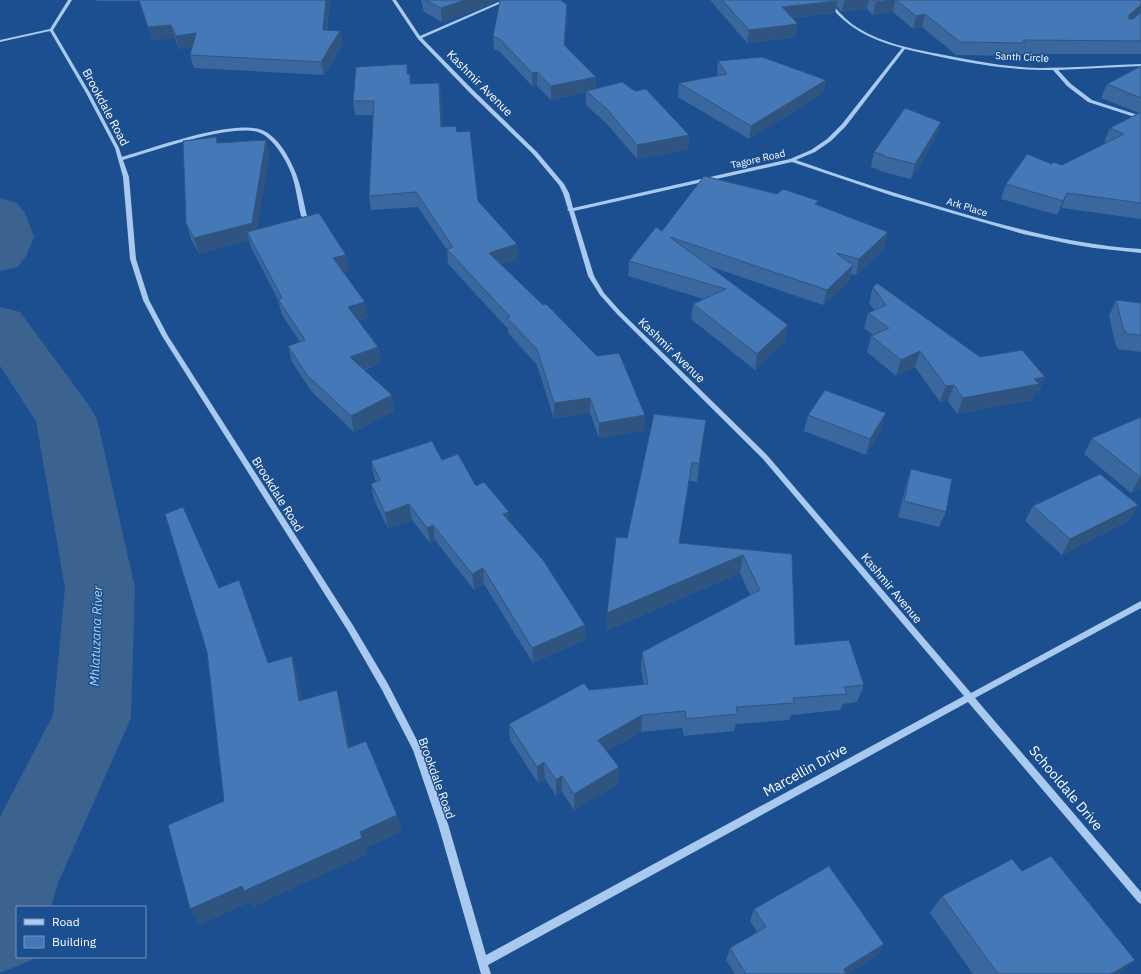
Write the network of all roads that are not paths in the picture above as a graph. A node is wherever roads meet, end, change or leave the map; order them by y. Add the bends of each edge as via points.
1 (70, 0) edge
2 (394, 0) edge
3 (506, 0) edge
4 (827, 0) edge
5 (51, 30) junction
6 (419, 38) junction
7 (0, 41) edge
8 (904, 48) junction
9 (1141, 65) edge
10 (1054, 68) junction
11 (1141, 118) edge
12 (120, 159) junction
13 (792, 160) junction
14 (570, 210) junction
15 (304, 216) edge
16 (1141, 251) edge
17 (1141, 604) edge
18 (970, 696) junction
19 (1141, 898) edge
20 (482, 962) junction
21 (486, 974) edge

1 - 5 street
2 - 6 street, Kashmir Avenue
3 - 6 street
4 - 8 street, Santh Circle via 852,27 881,42
5 - 7 street
5 - 12 street, Brookdale Road via 88,93 117,148
6 - 14 street, Kashmir Avenue via 548,167 561,184
8 - 10 street, Santh Circle via 992,65
8 - 13 street, Tagore Road via 844,125 829,140
9 - 10 street, Santh Circle
10 - 11 street via 1069,85 1090,101
12 - 15 street via 225,130 249,128 260,131 271,138 291,166
12 - 20 street, Brookdale Road via 126,177 133,259 146,300 165,336 351,629 417,749 443,824
13 - 14 street, Tagore Road
13 - 16 street, Ark Place via 857,184 1015,231 1110,250
14 - 18 street, Kashmir Avenue via 591,276 602,294 618,313 765,457
17 - 18 street, Marcellin Drive
18 - 19 street, Schooldale Drive
18 - 20 street, Marcellin Drive
20 - 21 street, Brookdale Road

